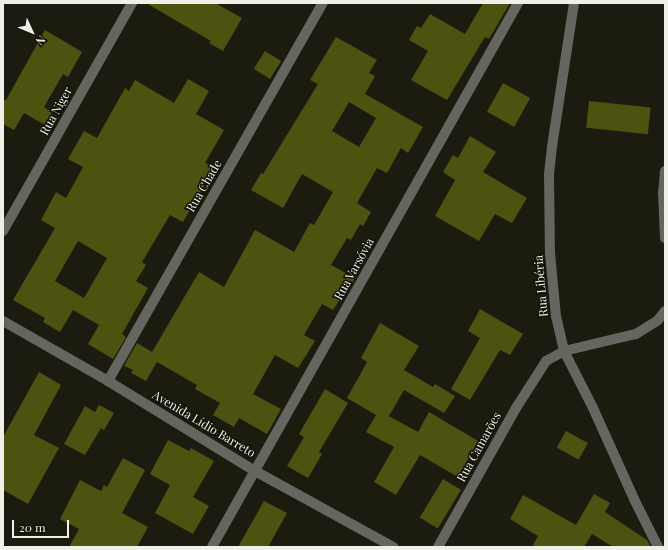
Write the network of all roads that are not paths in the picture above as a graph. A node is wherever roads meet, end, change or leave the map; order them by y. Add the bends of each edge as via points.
1 (132, 3) edge
2 (323, 3) edge
3 (518, 3) edge
4 (574, 3) edge
5 (665, 170) edge
6 (3, 231) edge
7 (665, 238) edge
8 (665, 311) edge
9 (3, 321) edge
10 (564, 351) junction
11 (108, 381) junction
12 (255, 471) junction
13 (212, 547) edge
14 (393, 547) edge
15 (438, 547) edge
16 (658, 547) edge

1 - 6 street, Rua Niger
2 - 11 street, Rua Chade
3 - 12 street, Rua Varsóvia
4 - 10 street, Rua Libéria via 549,175 550,254 555,308
5 - 7 street
8 - 10 street via 658,320 636,334
9 - 11 street, Avenida Lídio Barreto
10 - 15 street, Rua Camarões via 546,360
10 - 16 street, Rua Libéria
11 - 12 street, Avenida Lídio Barreto
12 - 13 street, Rua Varsóvia
12 - 14 street, Avenida Lídio Barreto

